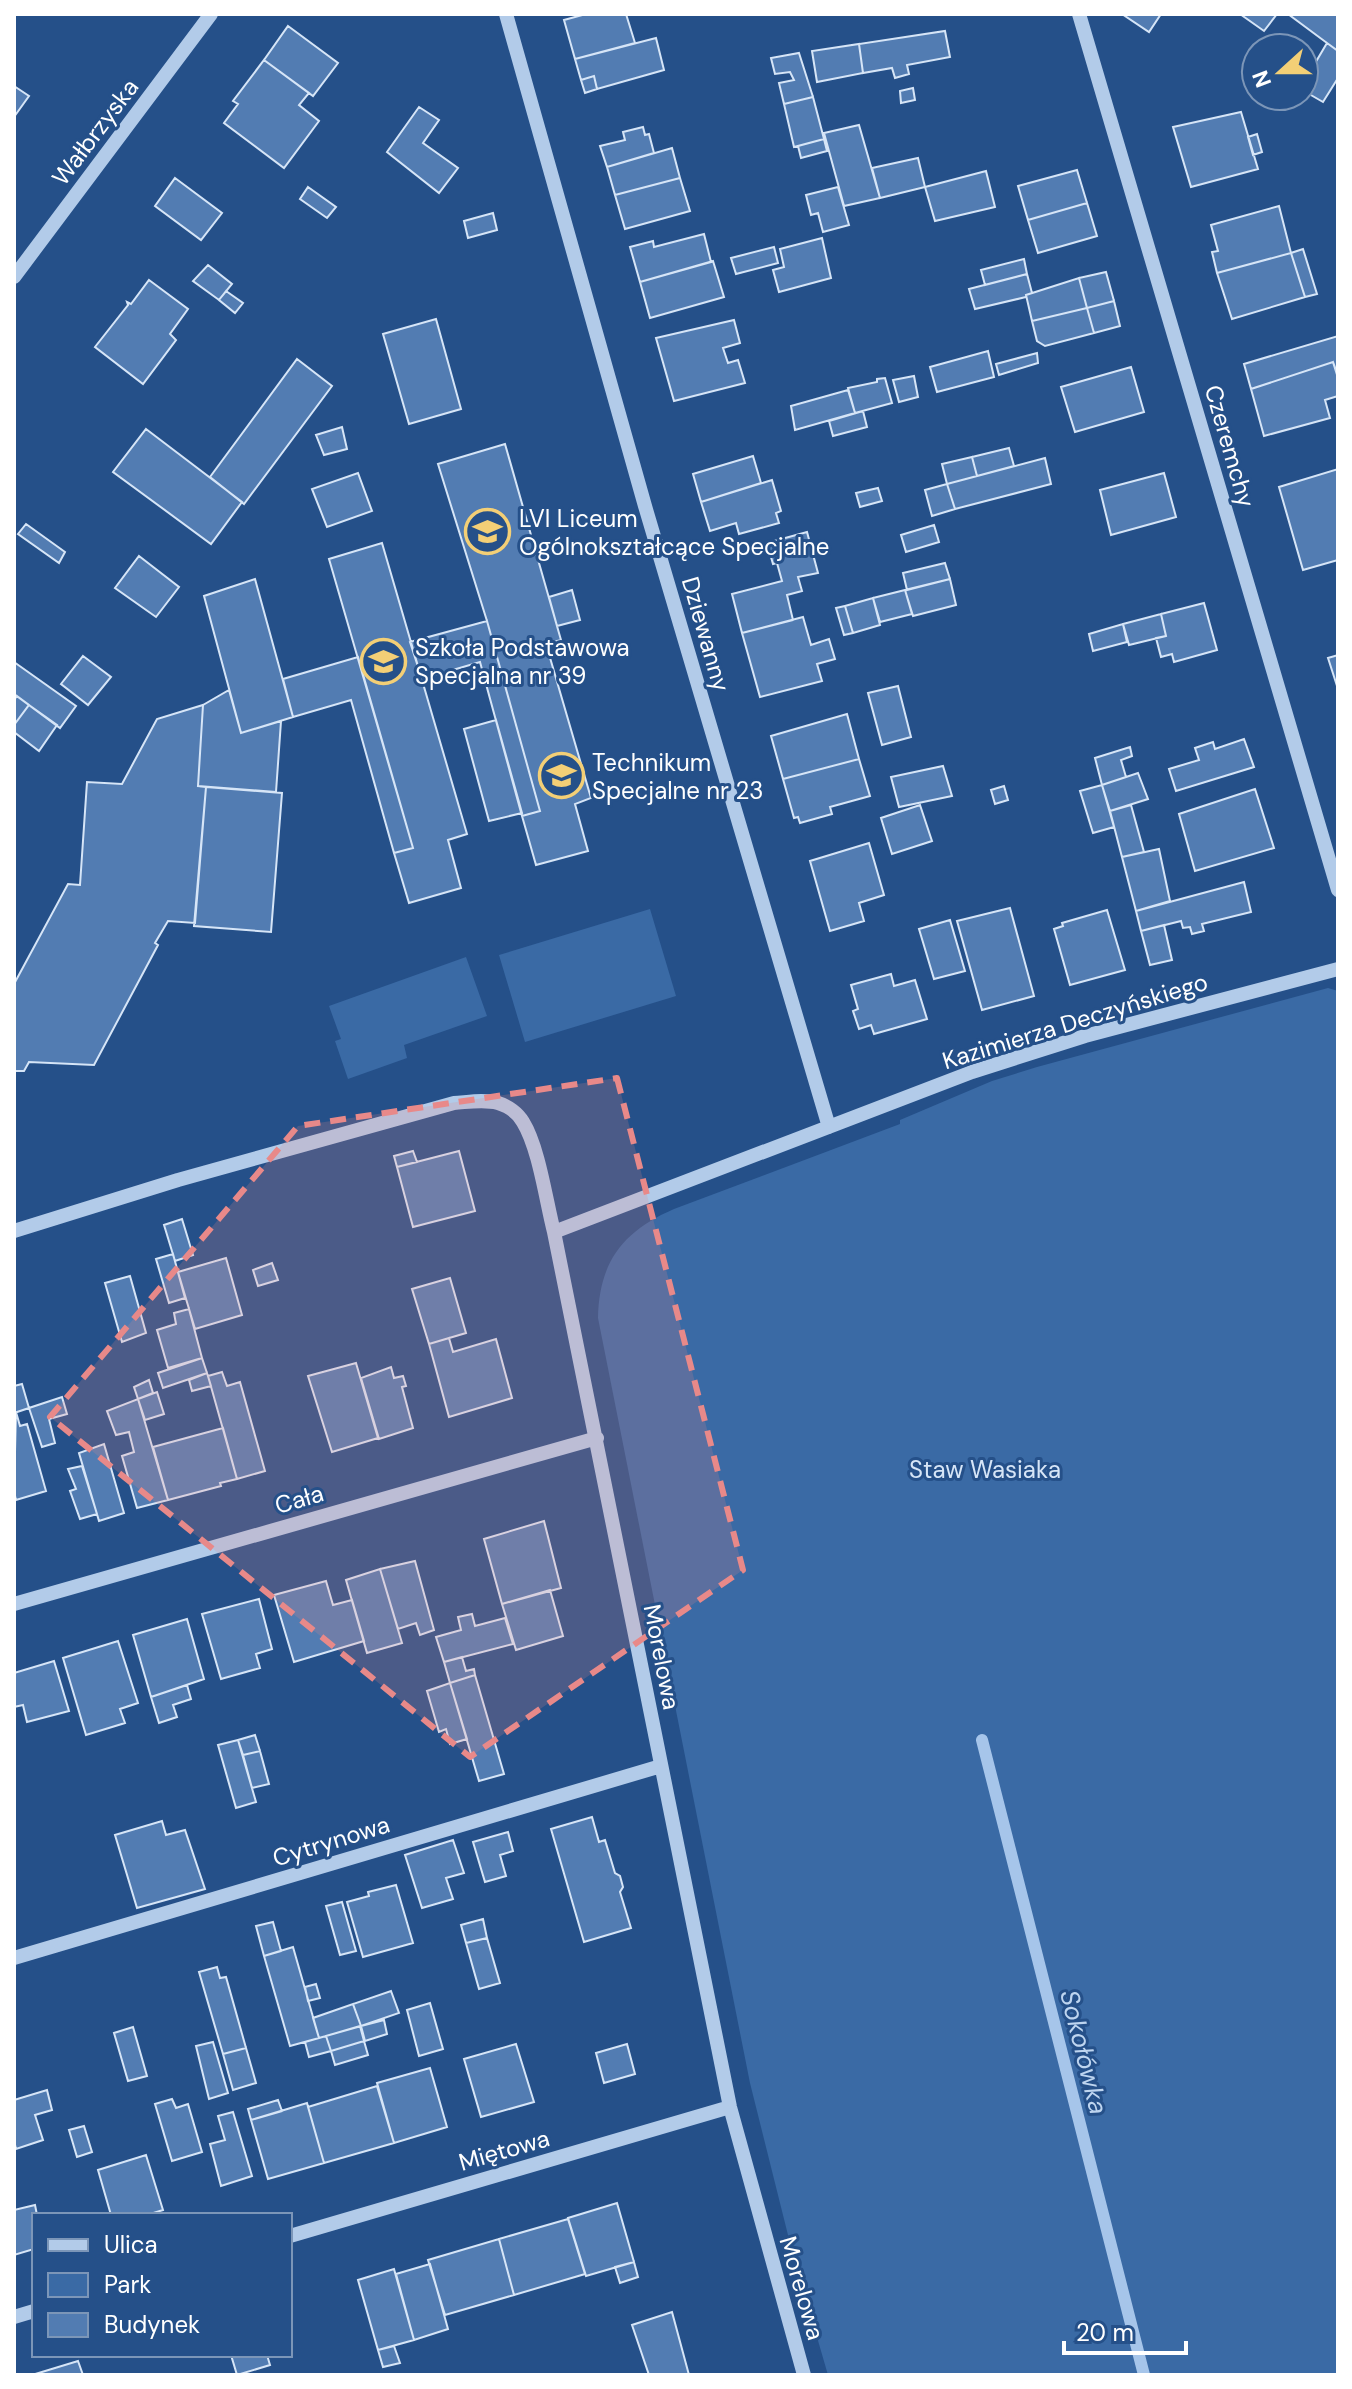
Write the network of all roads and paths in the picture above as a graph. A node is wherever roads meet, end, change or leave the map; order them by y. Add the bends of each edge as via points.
1 (211, 14) edge
2 (506, 14) edge
3 (1079, 14) edge
4 (14, 277) edge
5 (1338, 890) edge
6 (1338, 969) edge
7 (829, 1127) junction
8 (14, 1231) edge
9 (554, 1232) junction
10 (597, 1438) junction
11 (14, 1604) edge
12 (661, 1766) junction
13 (14, 1958) edge
14 (730, 2107) junction
15 (292, 2235) edge
16 (804, 2375) edge

1 - 4 street, Wałbrzyska
2 - 7 street, Dziewanny
3 - 5 street, Czeremchy
6 - 7 street, Kazimierza Deczyńskiego via 1027,1053
7 - 9 street
8 - 9 street, Morelowa via 454,1103 481,1101 512,1109 522,1120
9 - 10 street, Morelowa
10 - 11 street, Cała
10 - 12 street, Morelowa
12 - 13 street, Cytrynowa
12 - 14 street, Morelowa
14 - 15 street, Miętowa
14 - 16 street, Morelowa

